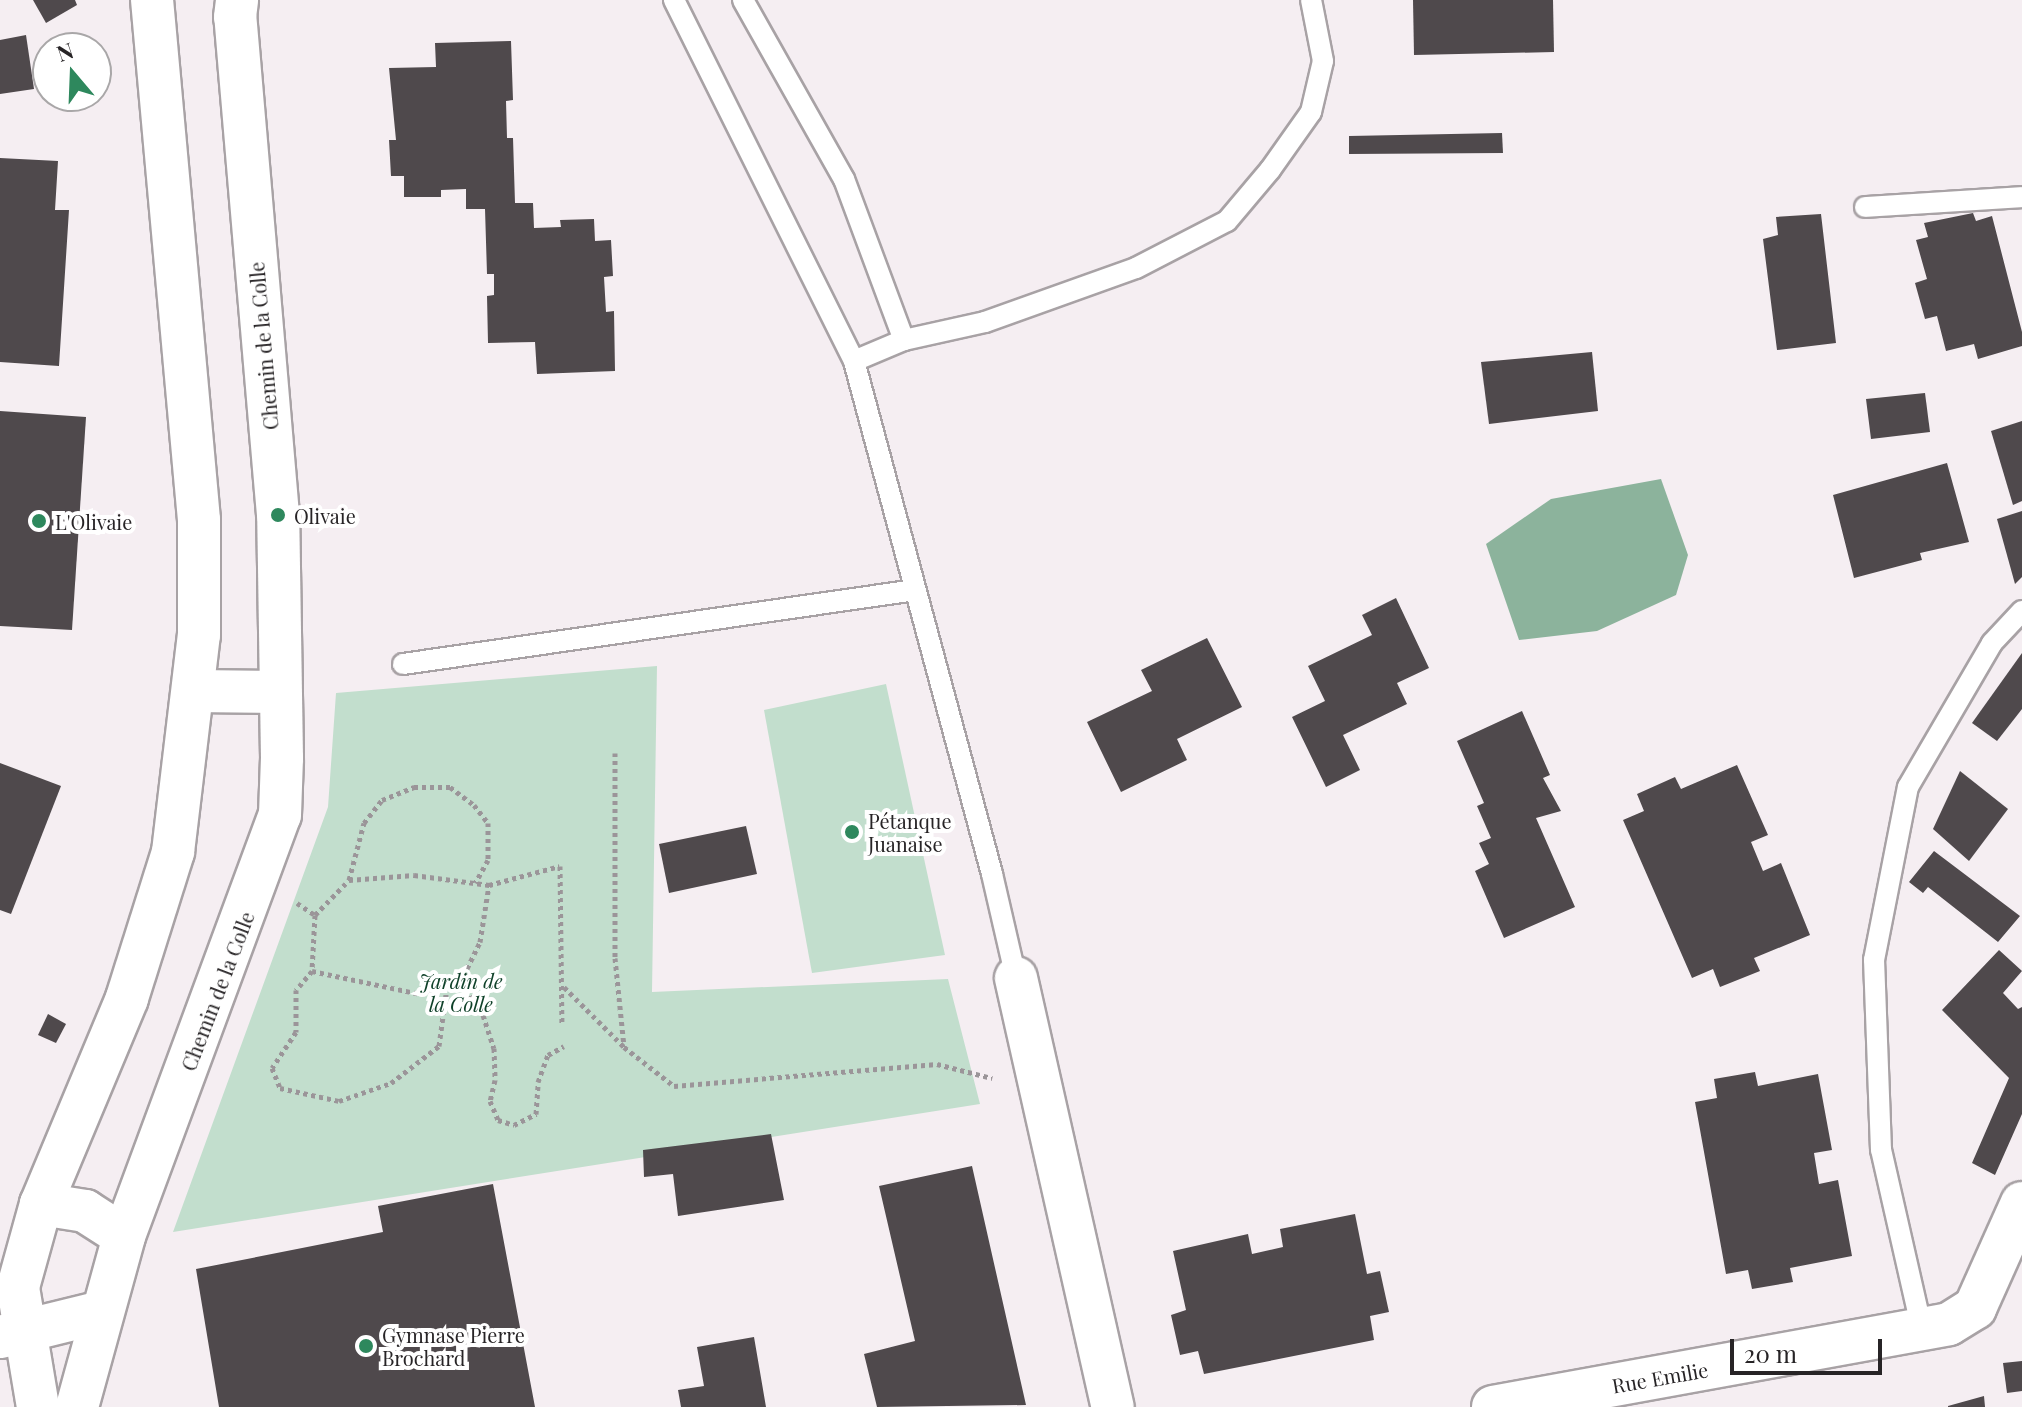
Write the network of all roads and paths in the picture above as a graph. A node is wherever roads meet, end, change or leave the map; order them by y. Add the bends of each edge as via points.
1 (152, 0) edge
2 (237, 0) edge
3 (674, 0) edge
4 (743, 0) edge
5 (1311, 0) edge
6 (2022, 197) edge
7 (1865, 207) dead end
8 (904, 340) junction
9 (854, 361) junction
10 (915, 590) junction
11 (2022, 611) edge
12 (403, 664) dead end
13 (194, 691) junction
14 (279, 692) junction
15 (615, 753) dead end
16 (349, 880) junction
17 (475, 883) junction
18 (489, 885) junction
19 (253, 895) junction
20 (315, 915) junction
21 (312, 971) junction
22 (1016, 978) joint
23 (460, 983) junction
24 (447, 986) junction
25 (563, 987) junction
26 (562, 1024) dead end
27 (564, 1046) dead end
28 (624, 1047) junction
29 (995, 1079) dead end
30 (2022, 1203) edge
31 (41, 1204) junction
32 (124, 1236) junction
33 (9, 1286) edge
34 (101, 1312) junction
35 (1922, 1330) junction
36 (12, 1334) edge
37 (38, 1407) edge
38 (77, 1407) edge
39 (1113, 1407) edge
40 (1493, 1407) edge

1 - 13 street via 199,520
2 - 14 street, Chemin de la Colle via 278,515
3 - 9 lane
4 - 8 lane via 844,179
5 - 8 lane via 1323,61 1311,112 1227,221 1136,268 985,322
6 - 7 lane
8 - 9 lane
9 - 10 lane
10 - 12 lane
10 - 22 lane
11 - 35 lane via 1992,643 1908,787 1874,960 1881,1150
13 - 14 street
13 - 31 street via 173,852 127,998
14 - 19 street, Chemin de la Colle via 280,815
15 - 28 path via 615,958
16 - 17 path via 414,875
16 - 17 path via 364,823 382,800 414,787 450,787 488,823 488,860
16 - 20 path
17 - 18 path
18 - 23 path via 480,942
18 - 25 path via 560,866
19 - 20 path via 292,900
19 - 32 street, Chemin de la Colle
20 - 21 path
21 - 24 path via 420,994
21 - 24 path via 296,990 296,1032 272,1068 280,1088 339,1101 391,1083 439,1046
22 - 39 street
23 - 24 path
23 - 27 path via 483,1015 494,1048 490,1101 498,1120 514,1125 536,1114 538,1082 548,1055
25 - 26 path
25 - 28 path
28 - 29 path via 674,1086 937,1064
30 - 35 street, Rue Emilie via 1975,1308 1949,1324
31 - 32 street via 85,1211
31 - 33 street
32 - 34 street, Chemin de la Colle
33 - 36 street
34 - 36 street
34 - 38 street, Chemin de la Colle
35 - 40 street, Rue Emilie
36 - 37 street

